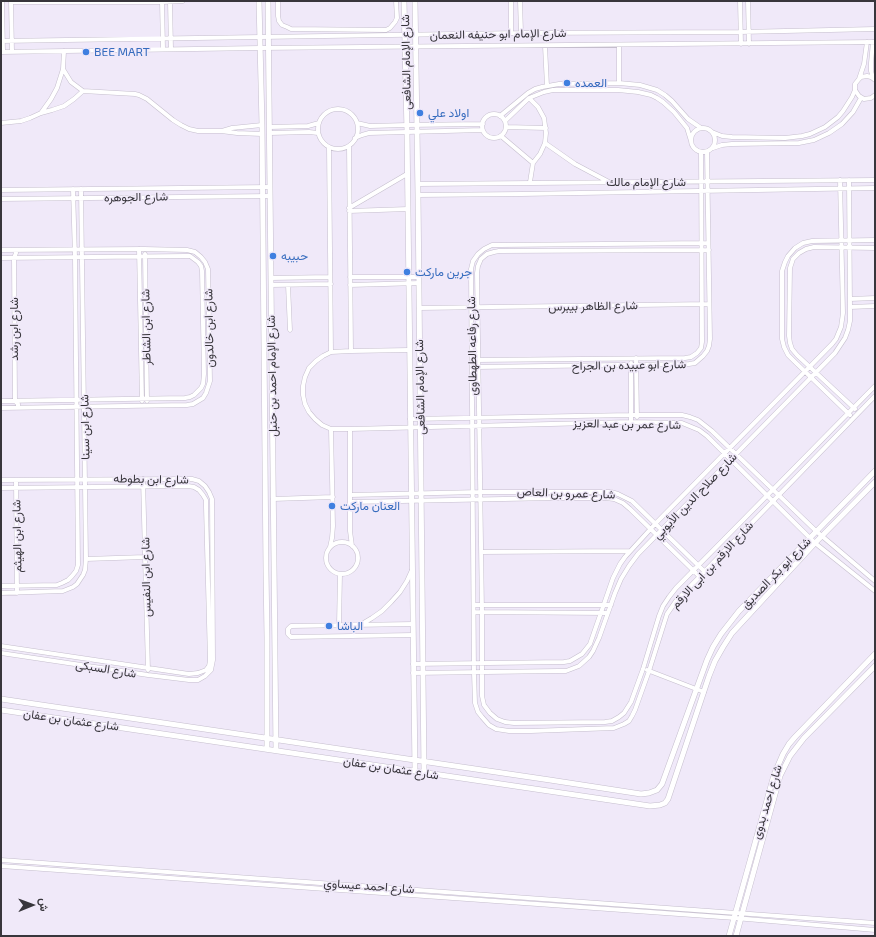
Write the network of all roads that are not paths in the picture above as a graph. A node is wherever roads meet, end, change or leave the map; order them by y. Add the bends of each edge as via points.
1 (2, 1) edge
2 (183, 1) edge
3 (259, 1) edge
4 (268, 1) edge
5 (278, 1) edge
6 (396, 1) edge
7 (404, 1) edge
8 (415, 1) edge
9 (511, 1) edge
10 (520, 1) edge
11 (740, 1) edge
12 (748, 1) edge
13 (11, 2) edge
14 (162, 2) edge
15 (170, 2) edge
16 (875, 29) edge
17 (740, 32) junction
18 (749, 32) junction
19 (511, 33) junction
20 (521, 33) junction
21 (405, 35) junction
22 (415, 35) junction
23 (260, 37) junction
24 (269, 37) junction
25 (163, 39) junction
26 (171, 39) junction
27 (2, 41) edge
28 (12, 41) junction
29 (867, 42) junction
30 (874, 42) edge
31 (740, 44) junction
32 (749, 44) junction
33 (619, 45) junction
34 (405, 46) junction
35 (415, 46) junction
36 (545, 46) junction
37 (260, 48) junction
38 (269, 48) junction
39 (163, 49) junction
40 (171, 49) junction
41 (64, 51) junction
42 (2, 52) edge
43 (12, 52) junction
44 (63, 69) junction
45 (859, 79) junction
46 (874, 79) edge
47 (619, 83) junction
48 (547, 86) junction
49 (855, 90) junction
50 (83, 92) junction
51 (875, 95) edge
52 (530, 98) junction
53 (861, 98) junction
54 (41, 113) junction
55 (500, 116) junction
56 (504, 121) junction
57 (319, 122) junction
58 (1, 123) edge
59 (357, 123) junction
60 (417, 124) junction
61 (483, 124) junction
62 (262, 125) junction
63 (407, 125) junction
64 (270, 127) junction
65 (506, 127) junction
66 (546, 128) junction
67 (701, 128) junction
68 (483, 130) junction
69 (221, 131) junction
70 (417, 131) junction
71 (407, 132) junction
72 (712, 132) junction
73 (270, 133) junction
74 (318, 133) junction
75 (262, 134) junction
76 (501, 136) junction
77 (355, 138) junction
78 (691, 141) junction
79 (545, 143) junction
80 (349, 146) junction
81 (329, 147) junction
82 (713, 148) junction
83 (701, 152) junction
84 (708, 152) junction
85 (533, 163) junction
86 (408, 174) junction
87 (840, 180) junction
88 (849, 180) junction
89 (875, 180) edge
90 (530, 182) junction
91 (610, 182) junction
92 (701, 182) junction
93 (708, 182) junction
94 (418, 184) junction
95 (270, 186) junction
96 (262, 187) junction
97 (840, 188) junction
98 (849, 188) junction
99 (875, 188) edge
100 (73, 189) junction
101 (81, 189) junction
102 (1, 190) edge
103 (702, 191) junction
104 (708, 191) junction
105 (418, 195) junction
106 (262, 196) junction
107 (270, 196) junction
108 (73, 198) junction
109 (81, 198) junction
110 (1, 199) edge
111 (408, 209) junction
112 (349, 210) junction
113 (841, 240) junction
114 (849, 240) junction
115 (875, 240) edge
116 (702, 243) junction
117 (708, 243) junction
118 (583, 244) junction
119 (841, 248) junction
120 (849, 248) junction
121 (875, 248) edge
122 (74, 249) junction
123 (82, 249) junction
124 (139, 249) junction
125 (144, 249) junction
126 (1, 250) edge
127 (13, 250) junction
128 (702, 250) junction
129 (709, 250) junction
130 (584, 251) junction
131 (139, 256) junction
132 (145, 256) junction
133 (75, 257) junction
134 (82, 257) junction
135 (1, 258) edge
136 (14, 258) junction
137 (330, 277) junction
138 (350, 277) junction
139 (409, 277) junction
140 (419, 277) junction
141 (271, 278) junction
142 (409, 283) junction
143 (419, 283) junction
144 (330, 284) junction
145 (271, 285) junction
146 (288, 285) junction
147 (350, 285) junction
148 (850, 298) junction
149 (875, 298) edge
150 (203, 304) junction
151 (209, 304) junction
152 (702, 304) junction
153 (709, 304) junction
154 (875, 306) edge
155 (143, 307) junction
156 (850, 307) junction
157 (420, 308) junction
158 (472, 308) junction
159 (478, 308) junction
160 (263, 313) junction
161 (272, 313) junction
162 (290, 330) dead end
163 (410, 350) junction
164 (351, 351) junction
165 (332, 352) junction
166 (631, 358) junction
167 (636, 358) junction
168 (472, 360) junction
169 (478, 360) junction
170 (631, 365) junction
171 (636, 365) junction
172 (810, 366) junction
173 (478, 367) junction
174 (472, 368) junction
175 (805, 372) junction
176 (816, 372) junction
177 (810, 377) junction
178 (875, 386) edge
179 (875, 396) edge
180 (142, 399) junction
181 (147, 399) junction
182 (15, 400) junction
183 (76, 400) junction
184 (84, 400) junction
185 (1, 401) edge
186 (84, 406) junction
187 (142, 406) junction
188 (148, 406) junction
189 (76, 407) junction
190 (1, 408) edge
191 (12, 408) junction
192 (18, 408) junction
193 (854, 408) junction
194 (859, 412) junction
195 (848, 414) junction
196 (631, 415) junction
197 (637, 415) junction
198 (473, 417) junction
199 (479, 417) junction
200 (853, 418) junction
201 (410, 419) junction
202 (421, 419) junction
203 (631, 422) junction
204 (637, 422) junction
205 (473, 425) junction
206 (479, 425) junction
207 (410, 427) junction
208 (421, 427) junction
209 (264, 429) junction
210 (273, 429) junction
211 (331, 429) junction
212 (350, 429) junction
213 (730, 448) junction
214 (725, 453) junction
215 (736, 454) junction
216 (731, 459) junction
217 (875, 471) edge
218 (77, 479) junction
219 (85, 479) junction
220 (143, 479) junction
221 (1, 480) edge
222 (16, 480) junction
223 (875, 482) edge
224 (78, 486) junction
225 (85, 486) junction
226 (143, 486) junction
227 (16, 487) junction
228 (1, 488) edge
229 (773, 490) junction
230 (473, 492) junction
231 (480, 492) junction
232 (421, 493) junction
233 (411, 494) junction
234 (350, 495) junction
235 (768, 496) junction
236 (778, 496) junction
237 (332, 497) junction
238 (274, 499) junction
239 (480, 499) junction
240 (473, 500) junction
241 (411, 501) junction
242 (421, 501) junction
243 (773, 501) junction
244 (350, 502) junction
245 (656, 524) junction
246 (651, 529) junction
247 (662, 530) junction
248 (816, 531) junction
249 (657, 535) junction
250 (822, 536) junction
251 (810, 538) junction
252 (815, 543) junction
253 (352, 546) junction
254 (330, 547) junction
255 (630, 551) junction
256 (481, 552) junction
257 (145, 557) junction
258 (86, 559) junction
259 (699, 566) junction
260 (412, 570) junction
261 (694, 571) junction
262 (704, 571) junction
263 (340, 574) junction
264 (699, 576) junction
265 (875, 581) edge
266 (210, 582) junction
267 (17, 585) junction
268 (1, 586) edge
269 (875, 591) edge
270 (1, 593) edge
271 (17, 593) junction
272 (474, 605) junction
273 (482, 605) junction
274 (603, 605) junction
275 (610, 605) junction
276 (474, 612) junction
277 (482, 612) junction
278 (601, 613) junction
279 (608, 613) junction
280 (361, 624) junction
281 (412, 624) junction
282 (339, 625) junction
283 (275, 626) junction
284 (267, 627) junction
285 (413, 635) junction
286 (267, 638) junction
287 (275, 638) junction
288 (1, 646) edge
289 (1, 653) edge
290 (875, 654) edge
291 (474, 663) junction
292 (482, 663) junction
293 (413, 664) junction
294 (423, 664) junction
295 (875, 666) edge
296 (148, 668) junction
297 (643, 669) junction
298 (207, 671) junction
299 (649, 671) junction
300 (413, 673) junction
301 (423, 673) junction
302 (474, 673) junction
303 (482, 673) junction
304 (148, 675) junction
305 (696, 689) junction
306 (704, 692) junction
307 (1, 700) edge
308 (1, 710) edge
309 (530, 723) junction
310 (531, 731) junction
311 (267, 739) junction
312 (276, 740) junction
313 (267, 749) junction
314 (276, 750) junction
315 (414, 761) junction
316 (424, 762) junction
317 (415, 771) junction
318 (424, 773) junction
319 (1, 860) edge
320 (1, 866) edge
321 (108, 867) junction
322 (107, 874) junction
323 (246, 877) junction
324 (245, 883) junction
325 (742, 913) junction
326 (735, 916) junction
327 (741, 919) junction
328 (875, 923) edge
329 (875, 930) edge
330 (729, 936) edge
331 (736, 936) edge

1 - 27 street
2 - 15 street
3 - 23 street, شارع الإمام احمد بن حنبل
4 - 24 street, شارع الإمام احمد بن حنبل
5 - 6 street via 279,21 291,29 386,30 397,18
7 - 21 street, شارع الإمام الشافعى
8 - 22 street, شارع الإمام الشافعى
9 - 19 street
10 - 20 street
11 - 17 street
12 - 18 street
13 - 14 street
13 - 28 street
14 - 15 street
14 - 25 street
15 - 26 street
16 - 18 street, شارع الإمام ابو حنيفه النعمان
17 - 18 street, شارع الإمام ابو حنيفه النعمان
17 - 20 street, شارع الإمام ابو حنيفه النعمان
17 - 31 street
18 - 32 street
19 - 20 street, شارع الإمام ابو حنيفه النعمان
19 - 22 street, شارع الإمام ابو حنيفه النعمان
21 - 22 street, شارع الإمام ابو حنيفه النعمان
21 - 24 street, شارع الإمام ابو حنيفه النعمان
21 - 34 street, شارع الإمام الشافعى
22 - 35 street, شارع الإمام الشافعى
23 - 24 street, شارع الإمام ابو حنيفه النعمان
23 - 26 street, شارع الإمام ابو حنيفه النعمان
23 - 37 street, شارع الإمام احمد بن حنبل
24 - 38 street, شارع الإمام احمد بن حنبل
25 - 26 street, شارع الإمام ابو حنيفه النعمان
25 - 28 street, شارع الإمام ابو حنيفه النعمان
25 - 39 street
26 - 40 street
27 - 28 street, شارع الإمام ابو حنيفه النعمان
27 - 42 street
28 - 43 street
29 - 30 street, شارع الإمام ابو حنيفه النعمان
29 - 32 street, شارع الإمام ابو حنيفه النعمان
29 - 45 street
30 - 46 street via 871,71
31 - 32 street, شارع الإمام ابو حنيفه النعمان
31 - 33 street, شارع الإمام ابو حنيفه النعمان
33 - 36 street, شارع الإمام ابو حنيفه النعمان
33 - 47 street
34 - 35 street, شارع الإمام ابو حنيفه النعمان
34 - 38 street, شارع الإمام ابو حنيفه النعمان
34 - 63 street, شارع الإمام الشافعى
35 - 36 street, شارع الإمام ابو حنيفه النعمان
35 - 60 street, شارع الإمام الشافعى
36 - 48 street
37 - 38 street, شارع الإمام ابو حنيفه النعمان
37 - 40 street, شارع الإمام ابو حنيفه النعمان
37 - 62 street, شارع الإمام احمد بن حنبل
38 - 64 street, شارع الإمام احمد بن حنبل
39 - 40 street, شارع الإمام ابو حنيفه النعمان
39 - 41 street, شارع الإمام ابو حنيفه النعمان
41 - 43 street, شارع الإمام ابو حنيفه النعمان
41 - 44 street
42 - 43 street, شارع الإمام ابو حنيفه النعمان
44 - 50 street via 71,82
44 - 54 street via 57,88
45 - 46 street via 868,76
45 - 49 street via 855,84
47 - 48 street
47 - 67 street via 657,90
48 - 55 street via 534,89
49 - 53 street
49 - 72 street via 838,117 810,134 785,138 732,137
50 - 54 street via 64,106
50 - 69 street via 139,95 189,129
51 - 53 street via 868,99
52 - 56 street
52 - 66 street via 541,112
52 - 78 street via 553,90 618,90 645,93 663,102 674,112 687,128
53 - 82 street via 842,124 814,140 799,143 732,144
54 - 58 street via 21,121
55 - 56 street
55 - 61 street via 491,115
56 - 65 street
57 - 59 street via 326,113 338,109 350,113
57 - 64 street via 308,126
57 - 74 street
59 - 63 street via 370,126
59 - 77 street
60 - 61 street
60 - 63 street
60 - 70 street, شارع الإمام الشافعى
61 - 68 street
62 - 69 street
62 - 75 street, شارع الإمام احمد بن حنبل
63 - 71 street, شارع الإمام الشافعى
64 - 73 street, شارع الإمام احمد بن حنبل
65 - 66 street
65 - 76 street
66 - 79 street
67 - 72 street
67 - 78 street via 692,135
68 - 70 street
68 - 76 street via 489,137
69 - 75 street
70 - 71 street
70 - 94 street, شارع الإمام الشافعى
71 - 77 street via 370,133
71 - 86 street, شارع الإمام الشافعى
72 - 82 street via 716,140
73 - 74 street
73 - 95 street, شارع الإمام احمد بن حنبل
74 - 81 street via 320,139
75 - 96 street, شارع الإمام احمد بن حنبل
76 - 85 street
77 - 80 street
78 - 83 street via 693,147
79 - 85 street
79 - 91 street via 582,168
80 - 81 street via 337,149
80 - 112 street
81 - 137 street
82 - 84 street
83 - 84 street
83 - 92 street, شارع ابو عبيده بن الجراح
84 - 93 street, شارع ابو عبيده بن الجراح
85 - 90 street
86 - 111 street, شارع الإمام الشافعى
86 - 112 street
87 - 88 street, شارع الإمام مالك
87 - 93 street, شارع الإمام مالك
87 - 97 street, شارع صلاح الدين الأيوبي
88 - 89 street, شارع الإمام مالك
88 - 98 street, شارع صلاح الدين الأيوبي
90 - 91 street, شارع الإمام مالك
90 - 94 street, شارع الإمام مالك
91 - 92 street, شارع الإمام مالك
92 - 93 street, شارع الإمام مالك
92 - 103 street, شارع ابو عبيده بن الجراح
93 - 104 street, شارع ابو عبيده بن الجراح
94 - 105 street, شارع الإمام الشافعى
95 - 96 street, شارع الجوهره
95 - 107 street, شارع الإمام احمد بن حنبل
96 - 101 street, شارع الجوهره
96 - 106 street, شارع الإمام احمد بن حنبل
97 - 98 street, شارع الإمام مالك
97 - 104 street, شارع الإمام مالك
97 - 113 street, شارع صلاح الدين الأيوبي
98 - 99 street, شارع الإمام مالك
98 - 114 street, شارع صلاح الدين الأيوبي
100 - 101 street, شارع الجوهره
100 - 102 street, شارع الجوهره
100 - 108 street, شارع ابن سينا
101 - 109 street, شارع ابن سينا
103 - 104 street, شارع الإمام مالك
103 - 105 street, شارع الإمام مالك
103 - 116 street, شارع ابو عبيده بن الجراح
104 - 117 street, شارع ابو عبيده بن الجراح
105 - 140 street, شارع الإمام الشافعى
106 - 107 street, شارع الجوهره
106 - 109 street, شارع الجوهره
106 - 160 street, شارع الإمام احمد بن حنبل
107 - 141 street, شارع الإمام احمد بن حنبل
108 - 109 street, شارع الجوهره
108 - 110 street, شارع الجوهره
108 - 122 street, شارع ابن سينا
109 - 123 street, شارع ابن سينا
111 - 112 street
111 - 139 street, شارع الإمام الشافعى
112 - 138 street
113 - 114 street
113 - 119 street, شارع صلاح الدين الأيوبي
113 - 175 street via 803,243 788,256 782,271 782,339 788,355
114 - 115 street
114 - 120 street, شارع صلاح الدين الأيوبي
116 - 117 street, شارع رفاعه الطهطاوى
116 - 118 street, شارع رفاعه الطهطاوى
116 - 128 street, شارع ابو عبيده بن الجراح
117 - 129 street, شارع ابو عبيده بن الجراح
118 - 130 street
118 - 158 street, شارع رفاعه الطهطاوى via 492,245 484,249 473,261 471,269
119 - 120 street
119 - 172 street, شارع صلاح الدين الأيوبي via 841,327 832,344
119 - 172 street via 806,249 793,259 790,268 790,342 797,355
120 - 121 street
120 - 148 street, شارع صلاح الدين الأيوبي
122 - 123 street, شارع ابن خالدون
122 - 127 street, شارع ابن خالدون
122 - 133 street, شارع ابن سينا
123 - 124 street, شارع ابن خالدون
123 - 134 street, شارع ابن سينا
124 - 125 street, شارع ابن خالدون
124 - 131 street, شارع ابن الشاطر
125 - 132 street, شارع ابن الشاطر
125 - 151 street, شارع ابن خالدون via 187,250 201,257 208,269
126 - 127 street, شارع ابن خالدون
127 - 136 street, شارع ابن رشد via 16,253
128 - 129 street, شارع رفاعه الطهطاوى
128 - 130 street, شارع رفاعه الطهطاوى
128 - 152 street, شارع ابو عبيده بن الجراح
129 - 153 street, شارع ابو عبيده بن الجراح
130 - 159 street, شارع رفاعه الطهطاوى via 499,251 487,254 478,266
131 - 132 street, شارع ابن خالدون
131 - 134 street, شارع ابن خالدون
131 - 155 street, شارع ابن الشاطر
132 - 150 street, شارع ابن خالدون via 190,256 194,259 201,266
132 - 155 street, شارع ابن الشاطر
133 - 134 street, شارع ابن خالدون
133 - 136 street, شارع ابن خالدون
133 - 183 street, شارع ابن سينا
134 - 184 street, شارع ابن سينا
135 - 136 street, شارع ابن خالدون
136 - 182 street, شارع ابن رشد
137 - 141 street
137 - 144 street
138 - 139 street
138 - 147 street
139 - 140 street
139 - 142 street, شارع الإمام الشافعى
140 - 143 street, شارع الإمام الشافعى
141 - 145 street, شارع الإمام احمد بن حنبل
142 - 143 street
142 - 147 street
142 - 163 street, شارع الإمام الشافعى
143 - 157 street, شارع الإمام الشافعى
144 - 146 street
144 - 165 street
145 - 146 street
145 - 161 street, شارع الإمام احمد بن حنبل
146 - 162 street
147 - 164 street
148 - 149 street
148 - 156 street, شارع صلاح الدين الأيوبي
150 - 151 street
150 - 181 street, شارع ابن خالدون via 204,379 201,388 186,398
151 - 188 street, شارع ابن خالدون via 210,381 206,393 193,404
152 - 153 street, شارع الظاهر بيبرس
152 - 159 street, شارع الظاهر بيبرس
152 - 167 street, شارع ابو عبيده بن الجراح via 702,342 697,353 685,358
153 - 171 street, شارع ابو عبيده بن الجراح via 709,346 699,360 689,364
154 - 156 street
155 - 180 street, شارع ابن الشاطر
155 - 181 street, شارع ابن الشاطر
156 - 176 street, شارع صلاح الدين الأيوبي via 850,321 845,338 835,353
157 - 158 street, شارع الظاهر بيبرس
157 - 202 street, شارع الإمام الشافعى
158 - 159 street, شارع الظاهر بيبرس
158 - 168 street, شارع رفاعه الطهطاوى
159 - 169 street, شارع رفاعه الطهطاوى
160 - 161 street
160 - 209 street, شارع الإمام احمد بن حنبل
161 - 210 street, شارع الإمام احمد بن حنبل
163 - 164 street
163 - 201 street, شارع الإمام الشافعى
164 - 165 street
165 - 211 street via 316,361 310,368 305,377 303,390 309,412 315,420
166 - 167 street, شارع ابو عبيده بن الجراح
166 - 169 street, شارع ابو عبيده بن الجراح
166 - 170 street
167 - 171 street
168 - 169 street, شارع ابو عبيده بن الجراح
168 - 174 street, شارع رفاعه الطهطاوى
169 - 173 street, شارع رفاعه الطهطاوى
170 - 171 street, شارع ابو عبيده بن الجراح
170 - 173 street, شارع ابو عبيده بن الجراح
170 - 196 street
171 - 197 street
172 - 175 street, شارع صلاح الدين الأيوبي
172 - 176 street
173 - 174 street, شارع ابو عبيده بن الجراح
173 - 199 street, شارع رفاعه الطهطاوى
174 - 198 street, شارع رفاعه الطهطاوى
175 - 177 street
175 - 213 street, شارع صلاح الدين الأيوبي
176 - 177 street, شارع صلاح الدين الأيوبي
176 - 193 street
177 - 195 street
177 - 215 street, شارع صلاح الدين الأيوبي
178 - 193 street, شارع الارقم بن ابى الارقم
179 - 194 street, شارع الارقم بن ابى الارقم
180 - 181 street, شارع ابن خالدون
180 - 184 street, شارع ابن خالدون
180 - 187 street, شارع ابن الشاطر
181 - 188 street, شارع ابن الشاطر
182 - 183 street, شارع ابن خالدون
182 - 185 street, شارع ابن خالدون
182 - 191 street, شارع ابن رشد
182 - 192 street, شارع ابن رشد
183 - 184 street, شارع ابن خالدون
183 - 189 street, شارع ابن سينا
184 - 186 street, شارع ابن سينا
186 - 187 street, شارع ابن خالدون
186 - 189 street, شارع ابن خالدون
186 - 219 street, شارع ابن سينا
187 - 188 street, شارع ابن خالدون
189 - 192 street, شارع ابن خالدون
189 - 218 street, شارع ابن سينا
190 - 191 street, شارع ابن خالدون
191 - 192 street, شارع ابن خالدون
193 - 194 street
193 - 195 street, شارع الارقم بن ابى الارقم
194 - 200 street, شارع الارقم بن ابى الارقم
195 - 200 street
195 - 229 street, شارع الارقم بن ابى الارقم
196 - 197 street, شارع عمر بن عبد العزيز
196 - 199 street, شارع عمر بن عبد العزيز
196 - 203 street
197 - 204 street
197 - 213 street, شارع عمر بن عبد العزيز via 690,417 698,420
198 - 199 street, شارع عمر بن عبد العزيز
198 - 202 street, شارع عمر بن عبد العزيز
198 - 205 street, شارع رفاعه الطهطاوى
199 - 206 street, شارع رفاعه الطهطاوى
200 - 236 street, شارع الارقم بن ابى الارقم
201 - 202 street, شارع عمر بن عبد العزيز
201 - 207 street, شارع الإمام الشافعى
202 - 208 street, شارع الإمام الشافعى
203 - 204 street, شارع عمر بن عبد العزيز
203 - 206 street, شارع عمر بن عبد العزيز
204 - 214 street, شارع عمر بن عبد العزيز via 682,423 699,430
205 - 206 street, شارع عمر بن عبد العزيز
205 - 208 street, شارع عمر بن عبد العزيز
205 - 230 street, شارع رفاعه الطهطاوى
206 - 231 street, شارع رفاعه الطهطاوى
207 - 208 street, شارع عمر بن عبد العزيز
207 - 212 street, شارع عمر بن عبد العزيز
207 - 233 street, شارع الإمام الشافعى
208 - 232 street, شارع الإمام الشافعى
209 - 210 street
209 - 284 street, شارع الإمام احمد بن حنبل
210 - 238 street, شارع الإمام احمد بن حنبل
211 - 212 street, شارع عمر بن عبد العزيز
211 - 237 street
212 - 234 street
213 - 214 street, شارع صلاح الدين الأيوبي
213 - 215 street, شارع عمر بن عبد العزيز
214 - 216 street, شارع عمر بن عبد العزيز
214 - 245 street, شارع صلاح الدين الأيوبي
215 - 216 street, شارع صلاح الدين الأيوبي
215 - 229 street, شارع عمر بن عبد العزيز
216 - 235 street, شارع عمر بن عبد العزيز
216 - 247 street, شارع صلاح الدين الأيوبي
217 - 248 street, شارع ابو بكر الصديق
218 - 219 street, شارع ابن بطوطه
218 - 222 street, شارع ابن بطوطه
218 - 224 street, شارع ابن سينا
219 - 220 street, شارع ابن بطوطه
219 - 225 street, شارع ابن سينا
220 - 226 street, شارع ابن النفيس
220 - 266 street, شارع ابن بطوطه via 192,479 199,481 209,492 212,499
221 - 222 street, شارع ابن بطوطه
222 - 227 street, شارع ابن الهيثم
223 - 250 street, شارع ابو بكر الصديق
224 - 225 street, شارع ابن بطوطه
224 - 227 street, شارع ابن بطوطه
224 - 267 street, شارع ابن سينا via 76,571 68,580 57,585
225 - 226 street, شارع ابن بطوطه
225 - 258 street, شارع ابن سينا
226 - 257 street, شارع ابن النفيس
226 - 266 street, شارع ابن بطوطه via 188,486 194,487 203,495 206,500
227 - 228 street, شارع ابن بطوطه
227 - 267 street, شارع ابن الهيثم
229 - 235 street, شارع الارقم بن ابى الارقم
229 - 236 street, شارع عمر بن عبد العزيز
230 - 231 street, شارع عمرو بن العاص
230 - 232 street, شارع عمرو بن العاص
230 - 240 street, شارع رفاعه الطهطاوى
231 - 239 street, شارع رفاعه الطهطاوى
231 - 245 street, شارع عمرو بن العاص via 611,492 632,501
232 - 233 street, شارع عمرو بن العاص
232 - 242 street, شارع الإمام الشافعى
233 - 234 street, شارع عمرو بن العاص
233 - 241 street, شارع الإمام الشافعى
234 - 244 street
235 - 243 street, شارع عمر بن عبد العزيز
235 - 259 street, شارع الارقم بن ابى الارقم
236 - 243 street, شارع الارقم بن ابى الارقم
236 - 248 street, شارع عمر بن عبد العزيز
237 - 238 street
237 - 254 street via 333,532
238 - 283 street, شارع الإمام احمد بن حنبل
239 - 240 street, شارع عمرو بن العاص
239 - 246 street, شارع عمرو بن العاص via 614,499 623,503
239 - 256 street, شارع رفاعه الطهطاوى
240 - 242 street, شارع عمرو بن العاص
240 - 272 street, شارع رفاعه الطهطاوى
241 - 242 street, شارع عمرو بن العاص
241 - 244 street, شارع عمرو بن العاص
241 - 260 street, شارع الإمام الشافعى
242 - 294 street, شارع الإمام الشافعى
243 - 251 street, شارع عمر بن عبد العزيز
243 - 262 street, شارع الارقم بن ابى الارقم
244 - 253 street
245 - 246 street, شارع صلاح الدين الأيوبي
245 - 247 street, شارع عمرو بن العاص
246 - 249 street, شارع عمرو بن العاص
246 - 255 street, شارع صلاح الدين الأيوبي
247 - 249 street, شارع صلاح الدين الأيوبي
247 - 259 street, شارع عمرو بن العاص
248 - 250 street, شارع عمر بن عبد العزيز
248 - 251 street, شارع ابو بكر الصديق
249 - 261 street, شارع عمرو بن العاص
249 - 275 street, شارع صلاح الدين الأيوبي via 629,566
250 - 252 street, شارع ابو بكر الصديق
250 - 265 street, شارع عمر بن عبد العزيز
251 - 252 street, شارع عمر بن عبد العزيز
251 - 305 street, شارع ابو بكر الصديق via 739,611 721,634
252 - 269 street, شارع عمر بن عبد العزيز
252 - 306 street, شارع ابو بكر الصديق via 732,633 715,661
253 - 254 street via 341,542
253 - 263 street via 357,555 356,564 349,572
254 - 263 street via 326,555 327,564 332,571
255 - 256 street
255 - 274 street, شارع صلاح الدين الأيوبي via 616,571
256 - 273 street, شارع رفاعه الطهطاوى
257 - 258 street
257 - 296 street, شارع ابن النفيس
258 - 271 street, شارع ابن سينا via 83,575 77,584 68,590
259 - 261 street, شارع الارقم بن ابى الارقم
259 - 262 street, شارع عمرو بن العاص
260 - 280 street via 392,602
260 - 281 street, شارع الإمام الشافعى
261 - 264 street, شارع عمرو بن العاص
261 - 297 street, شارع الارقم بن ابى الارقم via 676,588 663,606
262 - 264 street, شارع الارقم بن ابى الارقم
263 - 282 street
264 - 299 street, شارع الارقم بن ابى الارقم via 671,607
266 - 298 street, شارع ابن بطوطه via 210,661
267 - 268 street, شارع ابن سينا
267 - 271 street, شارع ابن الهيثم
270 - 271 street, شارع ابن سينا
272 - 273 street
272 - 276 street, شارع رفاعه الطهطاوى
273 - 274 street
273 - 277 street, شارع رفاعه الطهطاوى
274 - 275 street
274 - 278 street, شارع صلاح الدين الأيوبي
275 - 279 street, شارع صلاح الدين الأيوبي
276 - 277 street
276 - 291 street, شارع رفاعه الطهطاوى
277 - 278 street
277 - 292 street, شارع رفاعه الطهطاوى
278 - 279 street
278 - 292 street, شارع صلاح الدين الأيوبي via 590,644 582,654 570,661
279 - 303 street, شارع صلاح الدين الأيوبي via 593,651 584,662 573,669 559,672
280 - 281 street
280 - 282 street
281 - 285 street, شارع الإمام الشافعى
282 - 285 street via 291,626 288,632 291,637
283 - 284 street
283 - 287 street, شارع الإمام احمد بن حنبل
284 - 286 street, شارع الإمام احمد بن حنبل
285 - 293 street, شارع الإمام الشافعى
286 - 287 street
286 - 311 street, شارع الإمام احمد بن حنبل
287 - 312 street, شارع الإمام احمد بن حنبل
288 - 296 street, شارع السبكى
289 - 304 street, شارع السبكى
290 - 326 street, شارع احمد بدوى via 795,737 783,754 774,774
291 - 292 street, شارع صلاح الدين الأيوبي
291 - 294 street, شارع صلاح الدين الأيوبي
291 - 302 street, شارع رفاعه الطهطاوى
292 - 303 street, شارع رفاعه الطهطاوى
293 - 294 street, شارع صلاح الدين الأيوبي
293 - 300 street, شارع الإمام الشافعى
294 - 301 street, شارع الإمام الشافعى
295 - 325 street, شارع احمد بدوى via 804,738 790,756 780,776
296 - 298 street, شارع السبكى via 194,674
296 - 304 street, شارع ابن النفيس
297 - 299 street
297 - 309 street, شارع الارقم بن ابى الارقم via 628,708 619,718 605,722
298 - 304 street, شارع السبكى via 202,678 194,680
299 - 305 street
299 - 310 street, شارع الارقم بن ابى الارقم via 632,716 624,724 614,728
300 - 301 street, شارع صلاح الدين الأيوبي
300 - 315 street, شارع الإمام الشافعى
301 - 302 street, شارع صلاح الدين الأيوبي
301 - 316 street, شارع الإمام الشافعى
302 - 303 street, شارع صلاح الدين الأيوبي
302 - 310 street, شارع الارقم بن ابى الارقم via 475,703 482,717 496,729
303 - 309 street, شارع الارقم بن ابى الارقم via 482,696 484,705 490,713 505,722
305 - 306 street
305 - 316 street, شارع عثمان بن عفان via 662,784 657,790 649,793
306 - 318 street, شارع عثمان بن عفان via 668,799 660,805 650,806
307 - 311 street, شارع عثمان بن عفان
308 - 313 street, شارع عثمان بن عفان
309 - 310 street
311 - 312 street, شارع عثمان بن عفان
311 - 313 street, شارع الإمام احمد بن حنبل
312 - 314 street, شارع الإمام احمد بن حنبل
312 - 315 street, شارع عثمان بن عفان
313 - 314 street, شارع عثمان بن عفان
314 - 317 street, شارع عثمان بن عفان
315 - 316 street, شارع عثمان بن عفان
315 - 317 street, شارع الإمام الشافعى
316 - 318 street, شارع الإمام الشافعى
317 - 318 street, شارع عثمان بن عفان
319 - 321 street, شارع احمد عيساوي
320 - 322 street, شارع احمد عيساوي
321 - 322 street
321 - 323 street, شارع احمد عيساوي
322 - 324 street, شارع احمد عيساوي
323 - 324 street
323 - 326 street, شارع احمد عيساوي
324 - 326 street, شارع احمد عيساوي
325 - 326 street
325 - 327 street, شارع احمد بدوى
325 - 328 street
326 - 327 street
326 - 330 street, شارع احمد بدوى
327 - 329 street
327 - 331 street, شارع احمد بدوى

